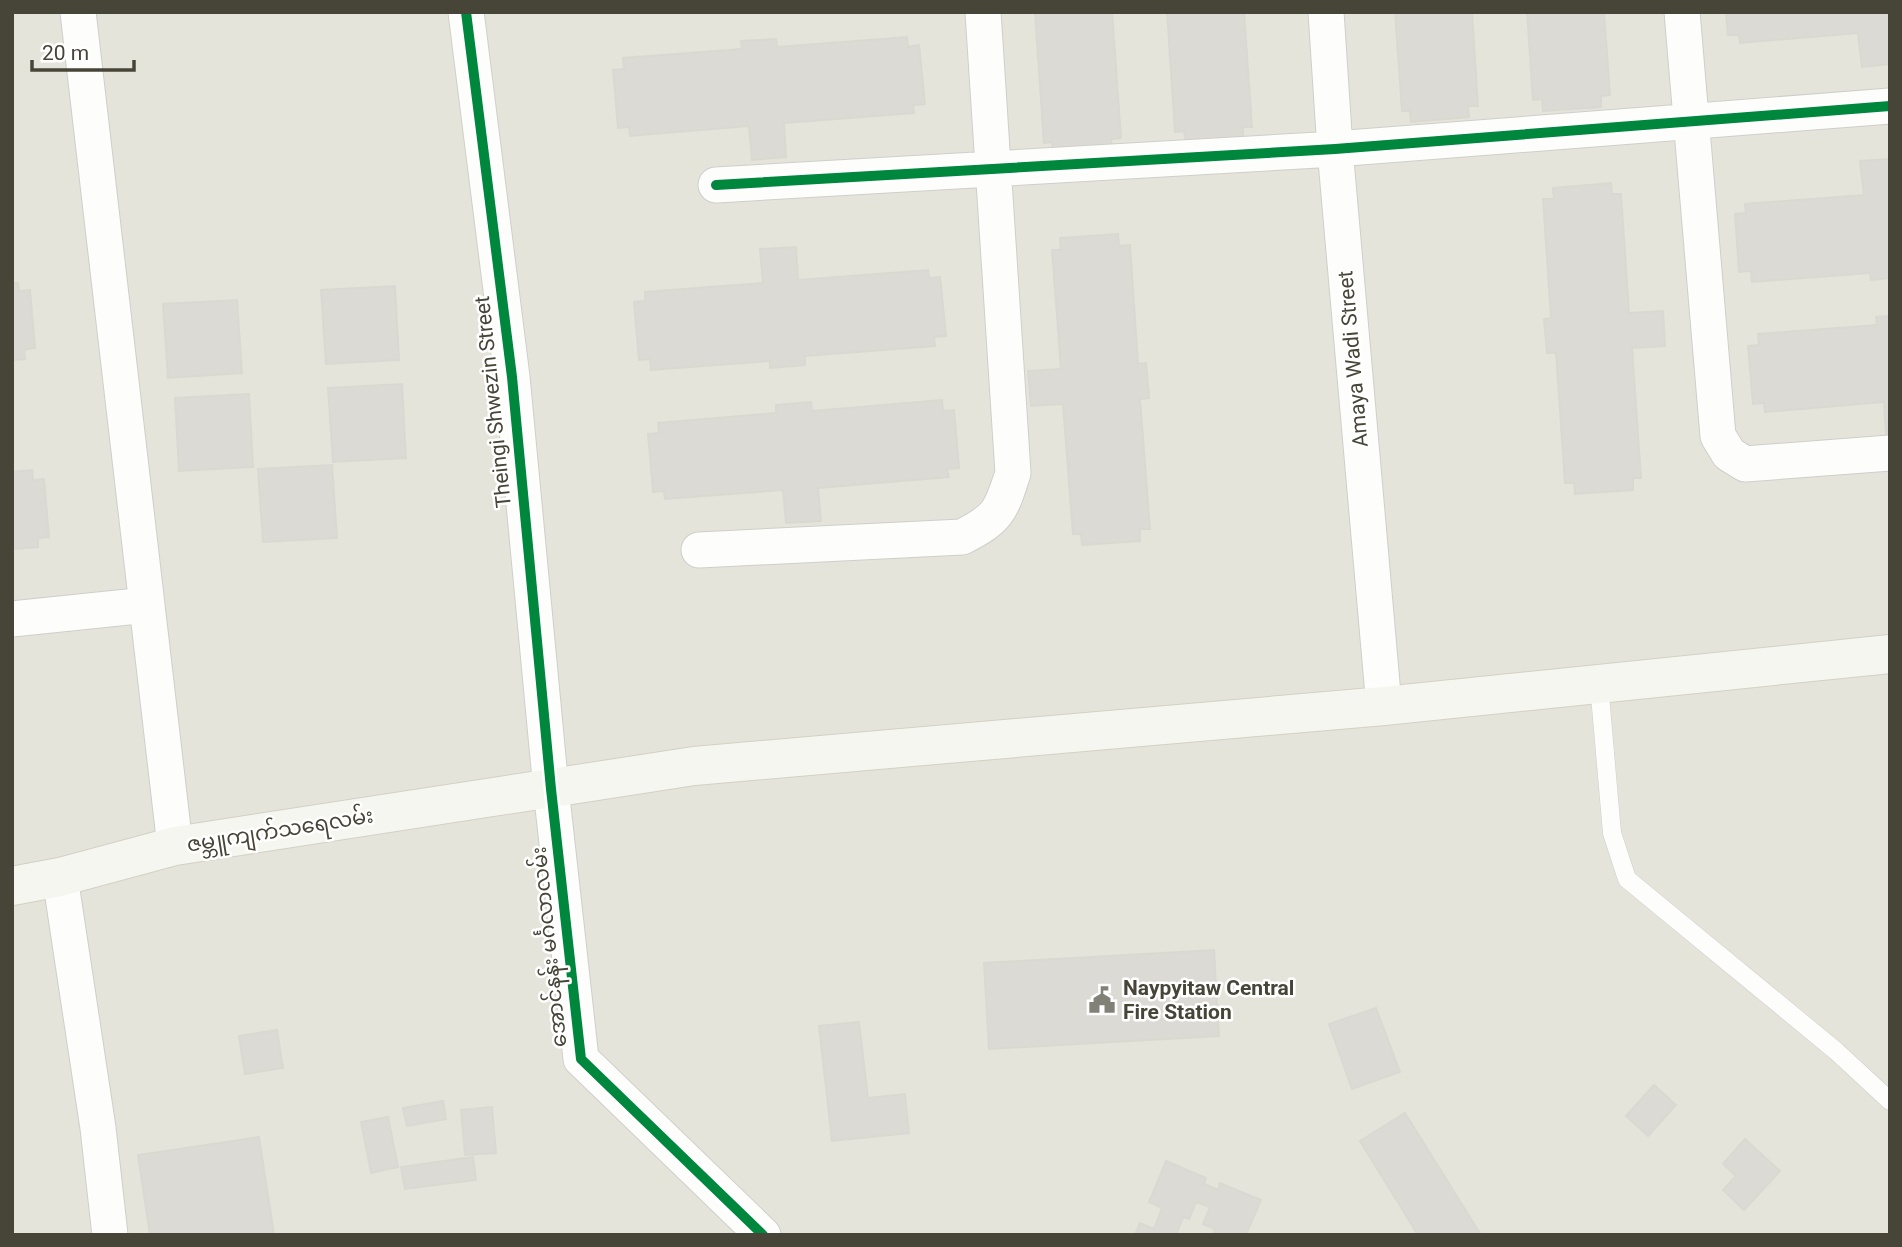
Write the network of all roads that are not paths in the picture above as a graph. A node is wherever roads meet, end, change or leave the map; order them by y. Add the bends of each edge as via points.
1 (78, 12) edge
2 (466, 12) edge
3 (983, 12) edge
4 (1326, 12) edge
5 (1682, 12) edge
6 (1890, 106) edge
7 (1692, 123) junction
8 (1335, 149) junction
9 (995, 169) junction
10 (716, 186) dead end
11 (1890, 453) edge
12 (699, 551) dead end
13 (147, 605) junction
14 (12, 619) edge
15 (1890, 654) edge
16 (1599, 684) junction
17 (1384, 706) junction
18 (551, 789) junction
19 (176, 846) junction
20 (60, 877) junction
21 (12, 886) edge
22 (1890, 1101) edge
23 (110, 1235) edge
24 (763, 1235) edge

1 - 13 street
2 - 18 street, Theingi Shwezin Street via 512,377
3 - 9 street
4 - 8 street, Amaya Wadi Street
5 - 7 street
6 - 7 street
7 - 8 street
7 - 11 street via 1717,436 1729,454 1745,464
8 - 9 street
8 - 17 street, Amaya Wadi Street
9 - 10 street
9 - 12 street via 1013,473 1002,508 989,523 962,537
13 - 14 street
13 - 19 street
15 - 16 main road, ဇမ္ဘူကျက်သရေလမ်း
16 - 17 main road, ဇမ္ဘူကျက်သရေလမ်း
16 - 22 lane via 1612,833 1627,879
17 - 18 main road, ဇမ္ဘူကျက်သရေလမ်း via 694,766
18 - 19 main road, ဇမ္ဘူကျက်သရေလမ်း
18 - 24 street, အောင်နန်း မင်္ဂလာလမ်း via 581,1059
19 - 20 main road, ဇမ္ဘူကျက်သရေလမ်း
20 - 21 main road, ဇမ္ဘူကျက်သရေလမ်း
20 - 23 street

